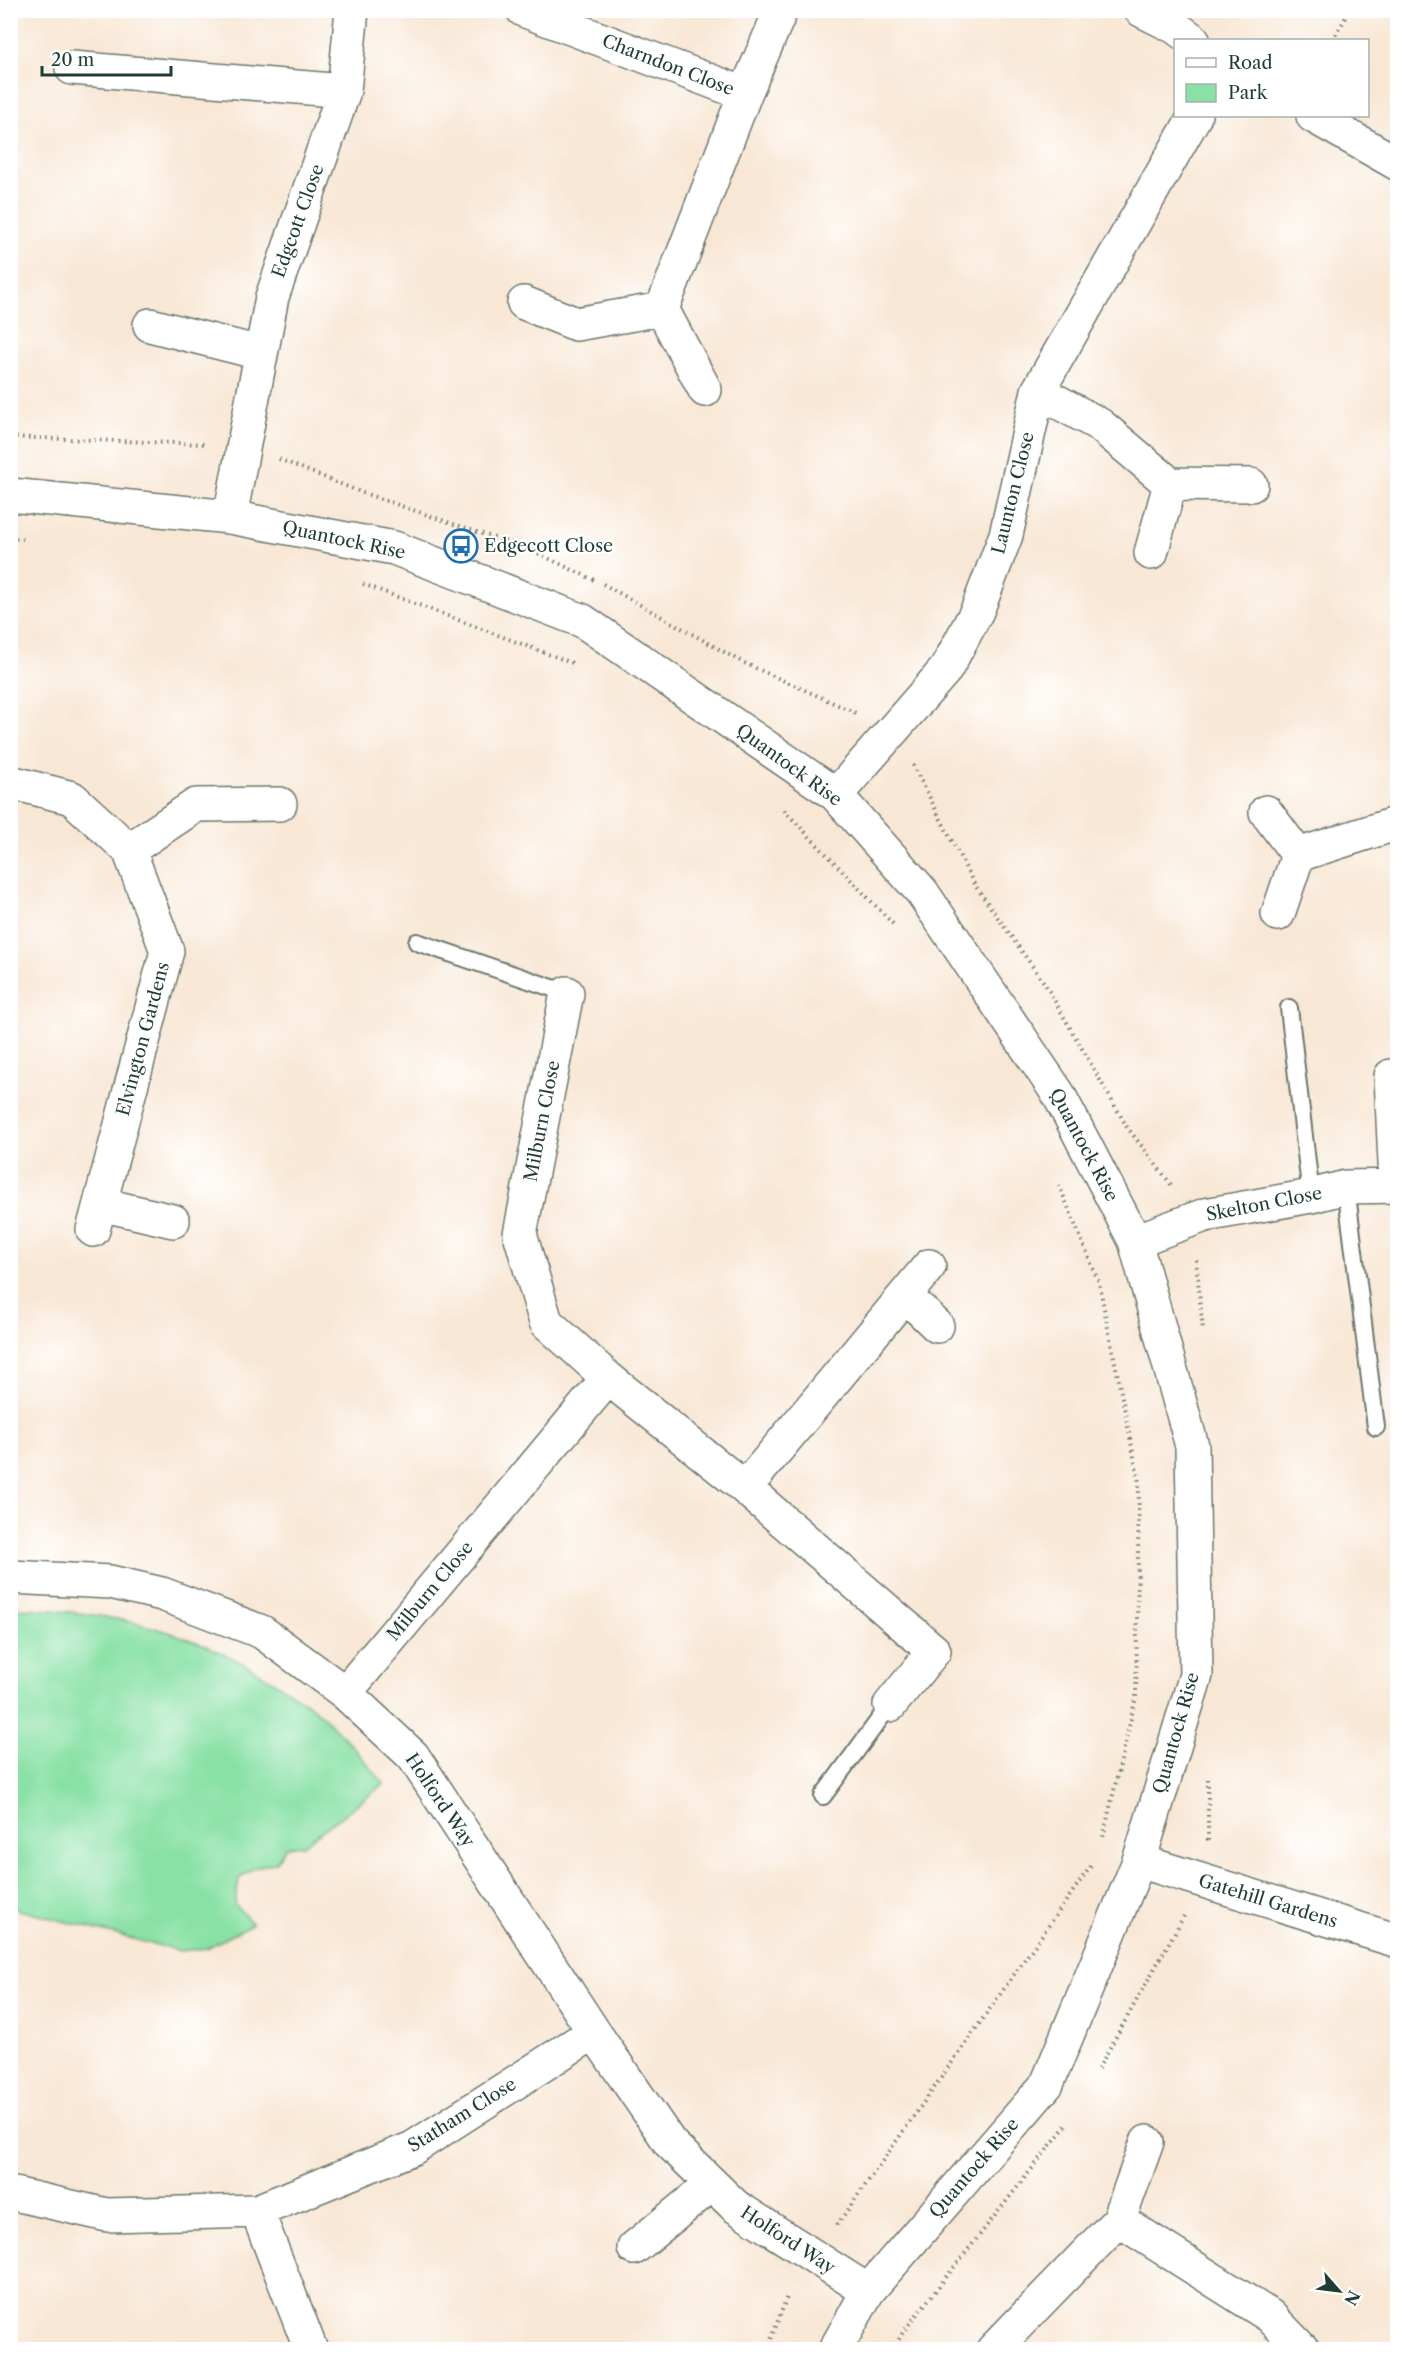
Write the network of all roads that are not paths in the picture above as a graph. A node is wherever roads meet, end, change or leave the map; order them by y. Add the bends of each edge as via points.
1 (352, 10) edge
2 (523, 10) edge
3 (781, 10) edge
4 (1141, 10) edge
5 (1191, 39) edge
6 (72, 68) dead end
7 (344, 92) junction
8 (745, 94) junction
9 (1194, 117) edge
10 (1314, 117) edge
11 (1398, 164) edge
12 (524, 303) dead end
13 (662, 309) junction
14 (150, 325) dead end
15 (260, 353) junction
16 (705, 390) dead end
17 (1038, 391) junction
18 (1170, 484) junction
19 (1251, 485) dead end
20 (10, 495) edge
21 (230, 517) junction
22 (1151, 553) dead end
23 (10, 782) edge
24 (836, 795) junction
25 (280, 804) dead end
26 (1266, 812) dead end
27 (1398, 823) edge
28 (129, 850) junction
29 (1298, 855) junction
30 (1278, 914) dead end
31 (417, 942) dead end
32 (567, 993) joint
33 (1289, 1008) dead end
34 (1391, 1076) dead end
35 (1397, 1186) edge
36 (1346, 1187) junction
37 (1311, 1196) junction
38 (173, 1221) dead end
39 (1135, 1240) junction
40 (929, 1266) dead end
41 (905, 1295) junction
42 (937, 1326) dead end
43 (608, 1378) junction
44 (1376, 1426) dead end
45 (745, 1488) junction
46 (10, 1576) edge
47 (345, 1693) junction
48 (890, 1706) joint
49 (823, 1796) dead end
50 (1139, 1861) junction
51 (1398, 1941) edge
52 (594, 2032) junction
53 (1148, 2142) dead end
54 (712, 2184) junction
55 (10, 2193) edge
56 (257, 2211) junction
57 (1119, 2220) junction
58 (634, 2248) dead end
59 (868, 2291) junction
60 (311, 2349) edge
61 (835, 2349) edge
62 (993, 2349) edge
63 (1303, 2349) edge

1 - 7 street, Edgcott Close
2 - 8 street, Charndon Close
3 - 8 street, Charndon Close
4 - 5 street
6 - 7 street
7 - 15 street, Edgcott Close via 272,297
8 - 13 street, Charndon Close
9 - 17 street, Launton Close
10 - 11 street
12 - 13 street via 576,324
13 - 16 street
14 - 15 street
15 - 21 street, Edgcott Close
17 - 18 street via 1100,425
17 - 24 street, Launton Close via 1006,535 977,611 946,669
18 - 19 street
18 - 22 street
20 - 21 street, Quantock Rise
21 - 24 street, Quantock Rise via 394,548 583,621
23 - 28 street, Elvington Gardens via 72,798
24 - 39 street, Quantock Rise via 922,892 1053,1086
25 - 28 street via 196,805
26 - 29 street
27 - 29 street
28 - 38 street, Elvington Gardens via 167,951 97,1217
29 - 30 street
31 - 32 lane, Milburn Close
32 - 43 street, Milburn Close via 520,1234 546,1322
33 - 37 lane
34 - 35 street, Skelton Close
35 - 36 street, Skelton Close
36 - 37 street, Skelton Close
36 - 44 lane
37 - 39 street, Skelton Close via 1205,1215
39 - 50 street, Quantock Rise via 1192,1446 1196,1675
40 - 41 street
41 - 42 street
41 - 45 street
43 - 45 street, Milburn Close
43 - 47 street, Milburn Close
45 - 48 street, Milburn Close via 934,1652
46 - 47 street, Holford Way via 110,1582 162,1594 262,1632
47 - 52 street, Holford Way via 413,1756
48 - 49 lane
50 - 51 street, Gatehill Gardens
50 - 59 street, Quantock Rise via 1047,2084
52 - 54 street, Holford Way via 670,2143
52 - 56 street, Statham Close via 413,2148
53 - 57 street
54 - 58 street
54 - 59 street, Holford Way via 735,2206
55 - 56 street, Statham Close via 107,2215
56 - 60 street
57 - 62 street
57 - 63 street via 1270,2316
59 - 61 street, Quantock Rise

